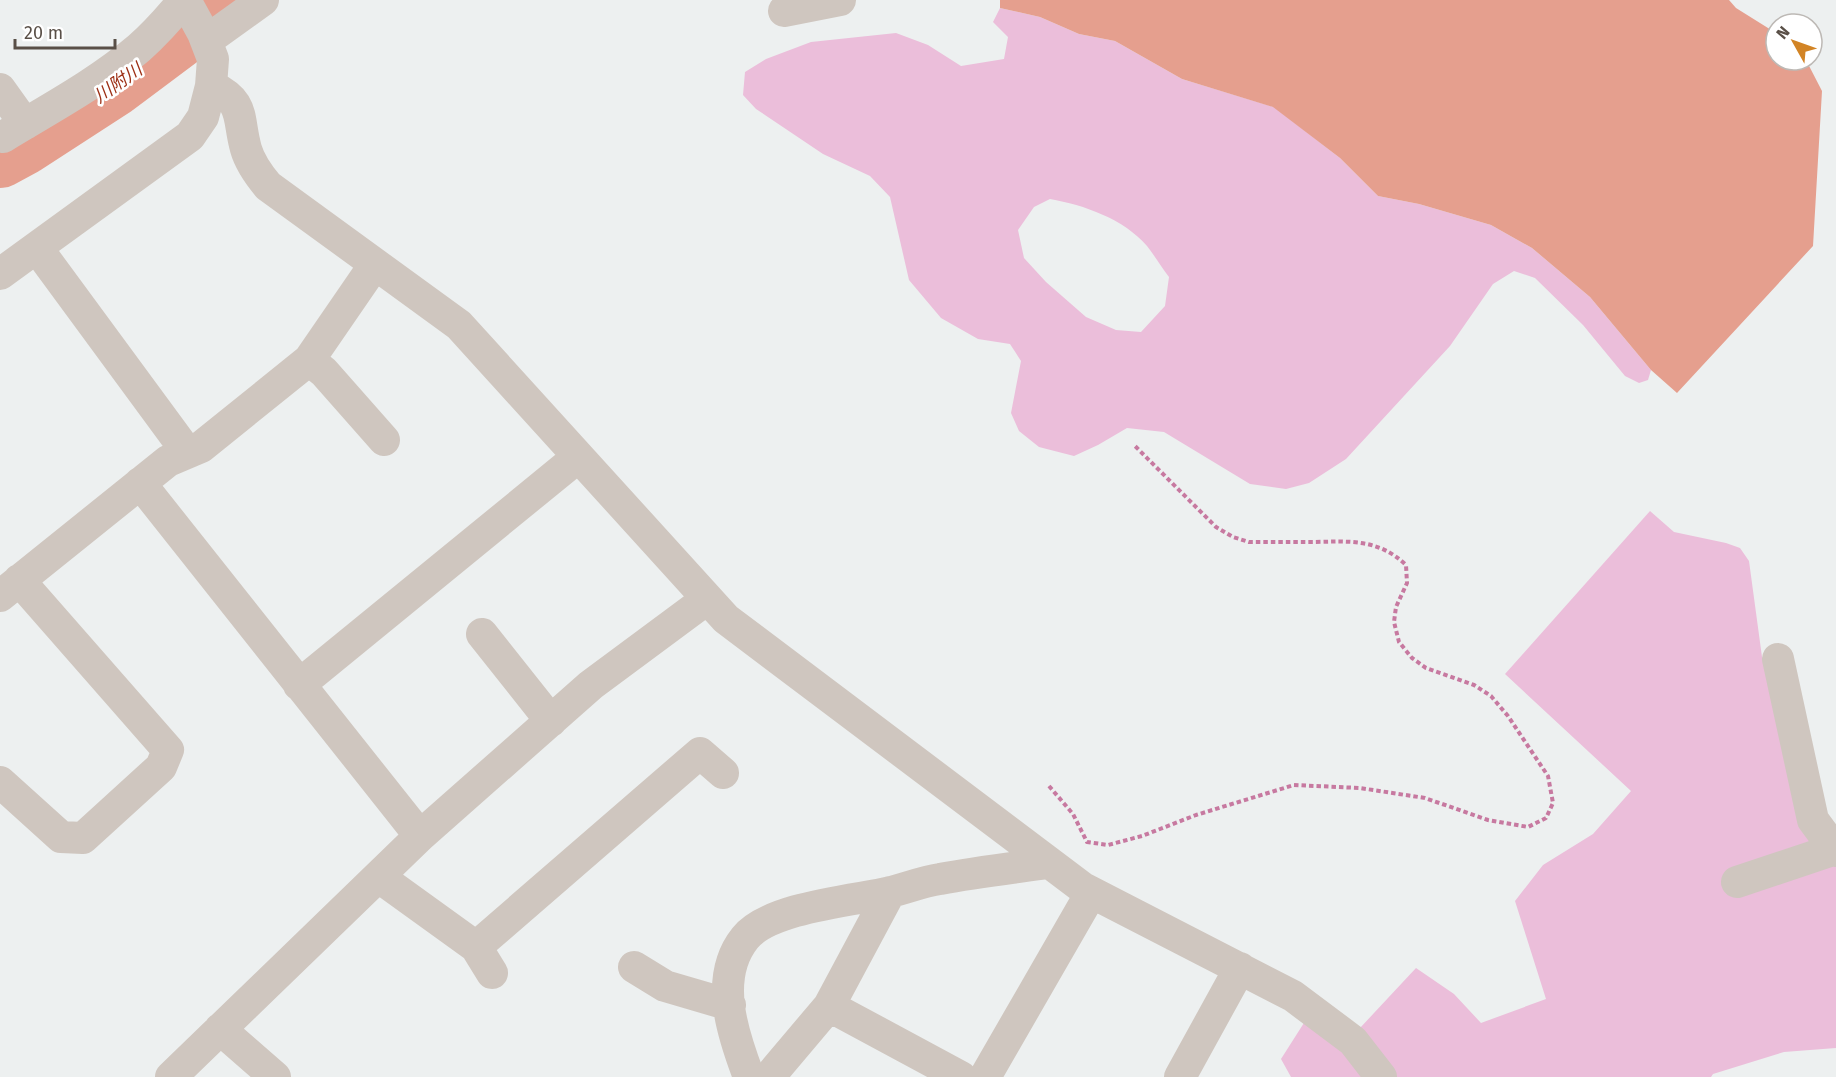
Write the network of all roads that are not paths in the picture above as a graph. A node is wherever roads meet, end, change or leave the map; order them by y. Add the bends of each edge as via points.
1 (263, 0) edge
2 (840, 0) edge
3 (784, 11) dead end
4 (194, 16) edge
5 (212, 86) junction
6 (0, 89) edge
7 (37, 248) junction
8 (375, 264) junction
9 (0, 274) edge
10 (309, 360) junction
11 (384, 440) dead end
12 (187, 452) junction
13 (578, 457) junction
14 (140, 483) junction
15 (9, 588) edge
16 (707, 599) junction
17 (482, 634) dead end
18 (1778, 659) dead end
19 (299, 685) junction
20 (551, 722) junction
21 (723, 772) dead end
22 (0, 782) edge
23 (420, 836) junction
24 (1836, 850) edge
25 (1048, 863) junction
26 (379, 877) junction
27 (1737, 882) dead end
28 (890, 892) junction
29 (1091, 893) junction
30 (476, 947) junction
31 (634, 967) dead end
32 (1240, 968) junction
33 (492, 973) dead end
34 (730, 1005) junction
35 (829, 1006) junction
36 (220, 1029) junction
37 (171, 1077) edge
38 (275, 1077) edge
39 (749, 1077) edge
40 (769, 1077) edge
41 (961, 1077) edge
42 (985, 1077) edge
43 (1180, 1077) edge
44 (1381, 1077) edge

1 - 4 street
2 - 3 street
4 - 5 street via 213,59
4 - 6 street via 159,29 100,77 14,130
5 - 7 street via 203,117 190,136
5 - 8 street via 227,93 237,106 246,150 255,171 268,186
7 - 9 street
7 - 12 street
8 - 10 street
8 - 13 street via 459,325
10 - 11 street
10 - 12 street via 201,447
12 - 14 street via 168,460
13 - 16 street
13 - 19 street
14 - 15 street
14 - 19 street
15 - 22 street via 168,750 161,767 83,838 61,837
16 - 20 street via 591,685
16 - 25 street via 726,619
17 - 20 street
18 - 24 street via 1813,820
19 - 23 street
20 - 23 street
21 - 30 street via 700,753
23 - 26 street
24 - 27 street
25 - 28 street via 938,879
25 - 29 street
26 - 30 street
26 - 36 street
28 - 34 street via 787,913 761,923 745,937 734,958 727,986
28 - 35 street
29 - 32 street
29 - 42 street
30 - 33 street
31 - 34 street via 665,986
32 - 43 street
32 - 44 street via 1293,996 1353,1041
34 - 39 street via 737,1044
35 - 40 street
35 - 41 street
36 - 37 street
36 - 38 street

